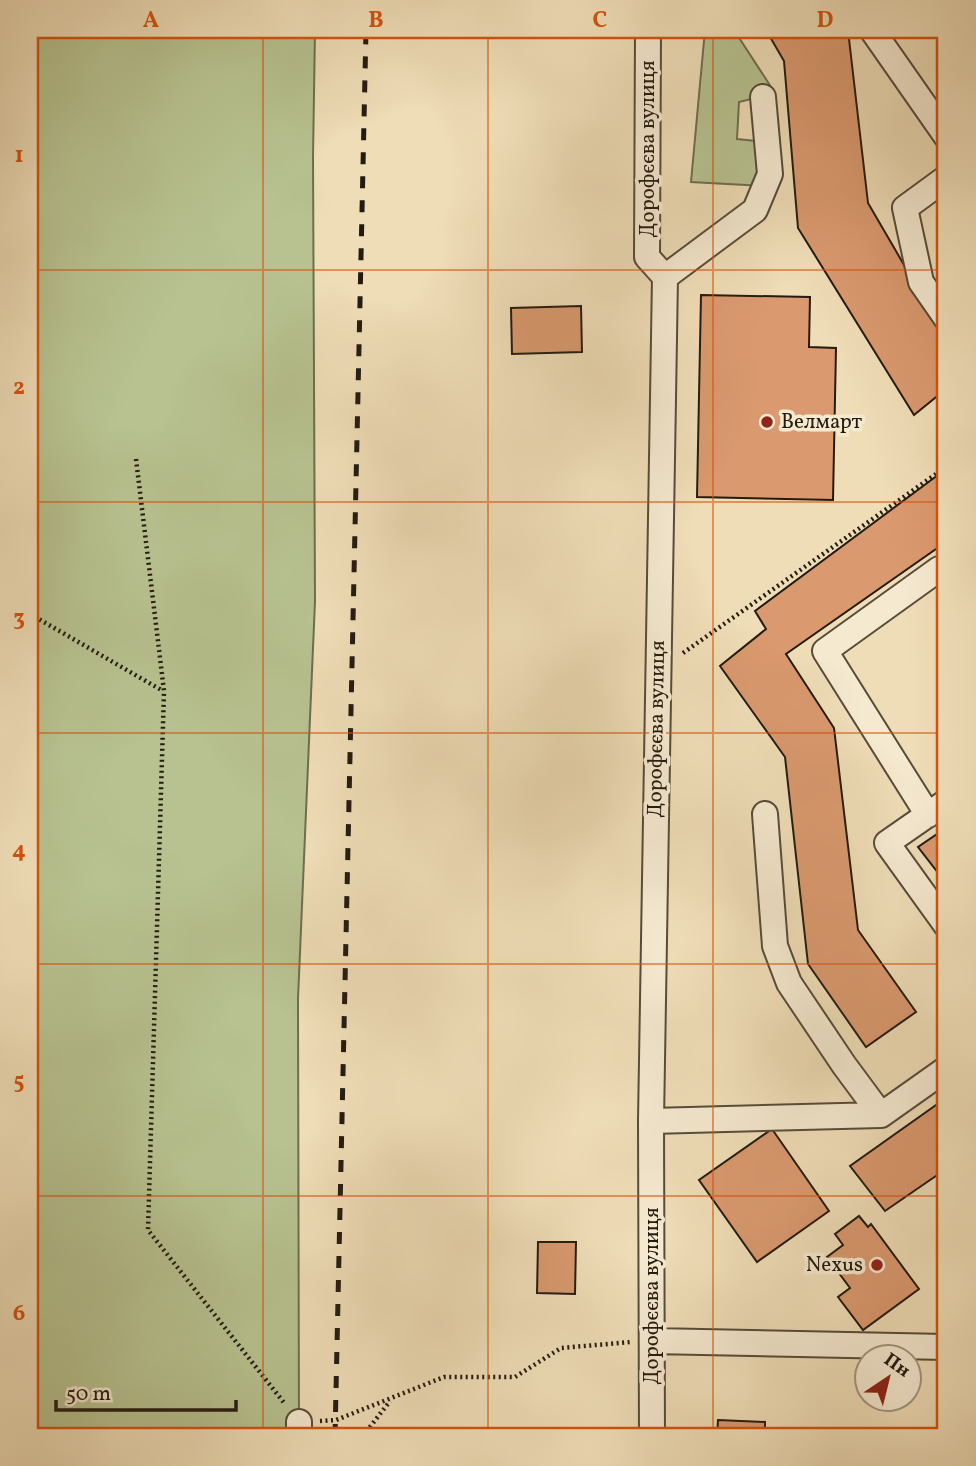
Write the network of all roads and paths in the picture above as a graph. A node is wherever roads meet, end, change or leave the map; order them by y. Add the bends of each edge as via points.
1 (648, 30) edge
2 (872, 30) edge
3 (763, 97) dead end
4 (946, 135) edge
5 (946, 178) edge
6 (666, 277) junction
7 (946, 318) edge
8 (136, 459) dead end
9 (946, 467) edge
10 (939, 569) dead end
11 (30, 614) edge
12 (683, 653) dead end
13 (164, 691) junction
14 (937, 808) edge
15 (765, 814) dead end
16 (946, 925) edge
17 (946, 1069) edge
18 (881, 1115) junction
19 (651, 1121) junction
20 (653, 1340) junction
21 (946, 1347) edge
22 (392, 1399) junction
23 (299, 1429) edge
24 (363, 1436) edge
25 (652, 1436) edge

1 - 6 street, Дорофєєва вулиця via 647,257
2 - 4 street
3 - 6 street via 770,174 755,210
5 - 7 street via 905,208 921,282
6 - 19 street, Дорофєєва вулиця
8 - 13 path
9 - 12 path
10 - 14 street via 825,651
11 - 13 path
13 - 23 path via 148,1230
14 - 16 street via 887,843
15 - 18 street via 779,958 789,983
17 - 18 street
18 - 19 street
19 - 20 street, Дорофєєва вулиця
20 - 21 street
20 - 22 path via 562,1348 515,1377 444,1377
20 - 25 street, Дорофєєва вулиця
22 - 23 path
22 - 24 path

